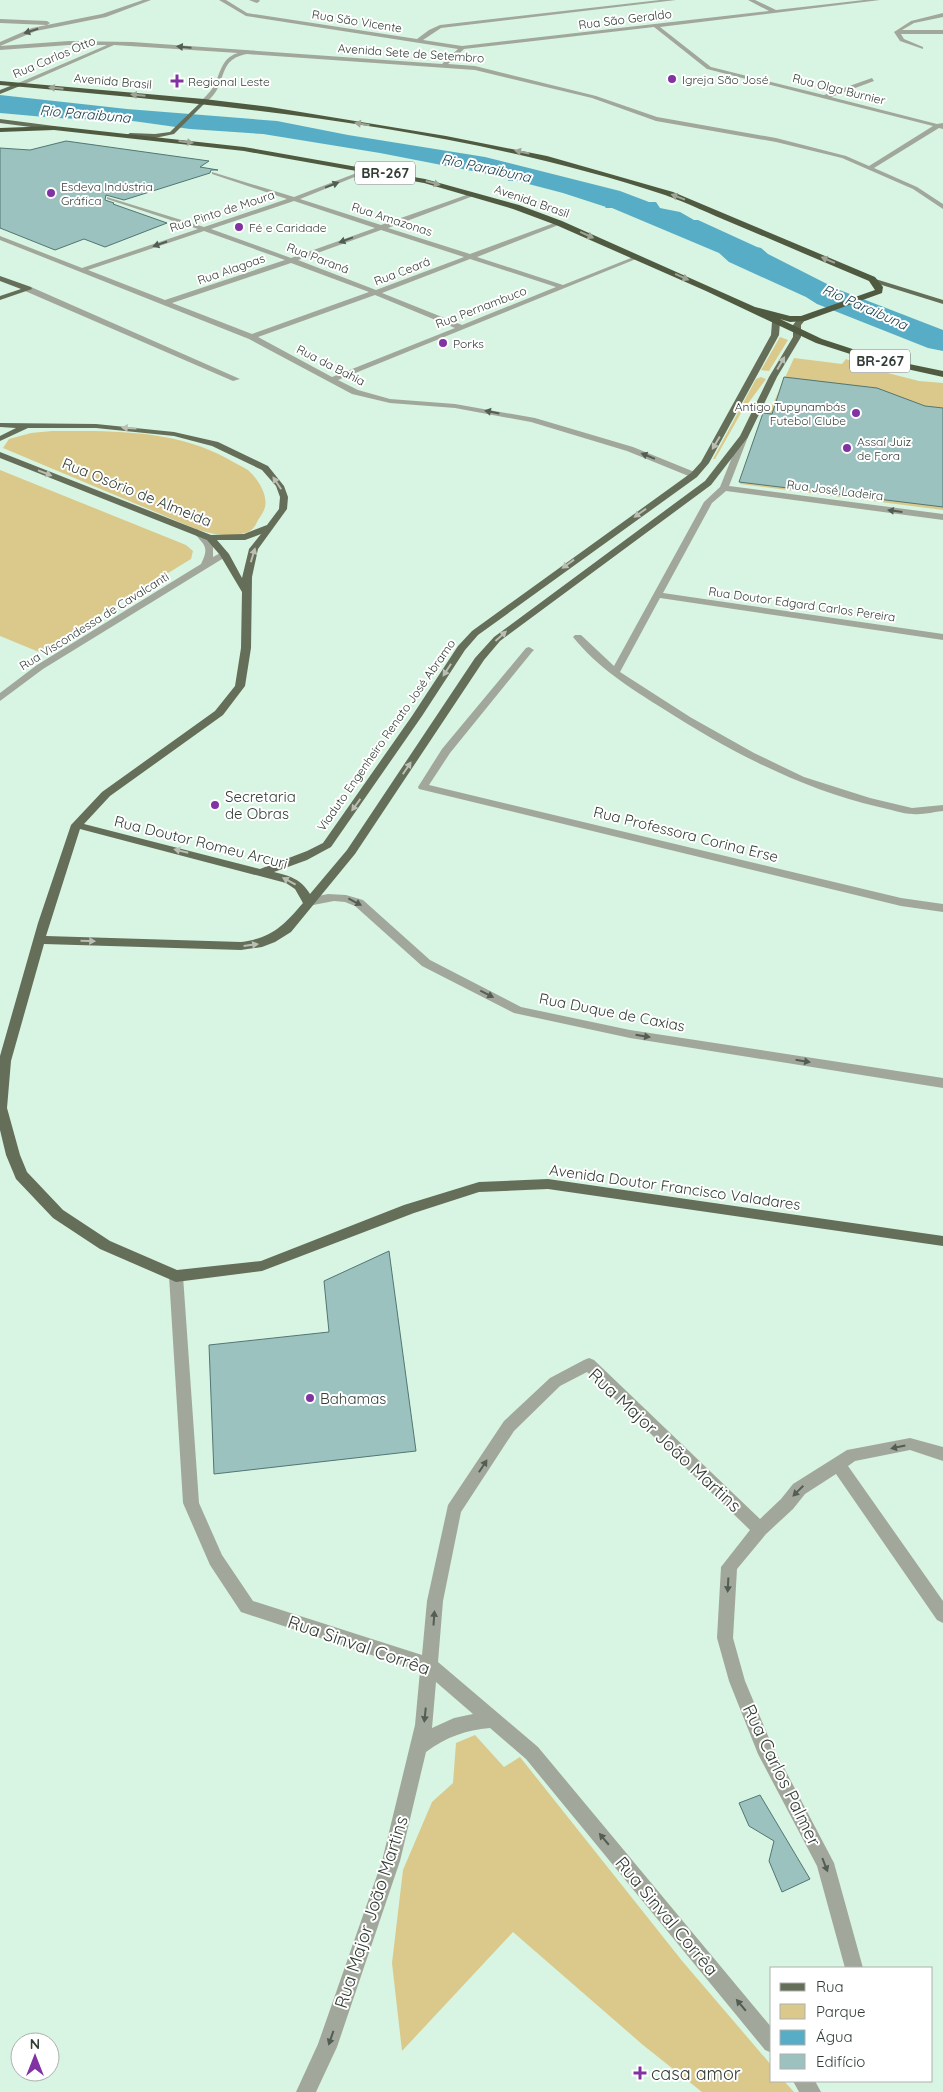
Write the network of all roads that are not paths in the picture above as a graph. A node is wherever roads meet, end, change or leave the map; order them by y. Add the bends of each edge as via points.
1 (148, 0) edge
2 (222, 0) edge
3 (674, 0) edge
4 (751, 0) edge
5 (877, 0) edge
6 (776, 12) junction
7 (943, 16) edge
8 (0, 22) edge
9 (64, 23) junction
10 (654, 25) junction
11 (897, 32) junction
12 (943, 32) edge
13 (418, 41) junction
14 (115, 44) junction
15 (0, 46) edge
16 (462, 48) junction
17 (921, 48) dead end
18 (235, 53) junction
19 (442, 66) junction
20 (872, 80) dead end
21 (18, 84) junction
22 (1, 89) edge
23 (825, 97) junction
24 (201, 103) junction
25 (0, 121) edge
26 (941, 125) edge
27 (54, 128) junction
28 (0, 130) edge
29 (120, 135) junction
30 (868, 169) junction
31 (369, 170) junction
32 (214, 173) dead end
33 (474, 194) junction
34 (109, 198) dead end
35 (294, 199) junction
36 (943, 207) edge
37 (559, 223) junction
38 (381, 227) junction
39 (206, 228) junction
40 (0, 238) edge
41 (470, 257) junction
42 (638, 257) junction
43 (292, 260) junction
44 (82, 270) junction
45 (0, 278) edge
46 (872, 279) junction
47 (28, 288) junction
48 (563, 288) junction
49 (377, 292) junction
50 (876, 292) junction
51 (910, 292) junction
52 (0, 298) edge
53 (943, 302) edge
54 (165, 303) junction
55 (755, 310) junction
56 (802, 319) junction
57 (776, 322) junction
58 (460, 327) junction
59 (796, 331) junction
60 (252, 337) junction
61 (820, 341) junction
62 (943, 374) edge
63 (753, 375) junction
64 (773, 377) junction
65 (236, 378) dead end
66 (333, 379) junction
67 (0, 425) edge
68 (27, 425) junction
69 (744, 438) junction
70 (0, 439) edge
71 (0, 455) edge
72 (694, 475) junction
73 (724, 488) junction
74 (943, 517) edge
75 (271, 526) junction
76 (197, 532) junction
77 (258, 532) junction
78 (210, 538) junction
79 (231, 550) junction
80 (203, 568) junction
81 (245, 590) junction
82 (658, 596) junction
83 (578, 637) dead end
84 (943, 637) edge
85 (529, 650) dead end
86 (615, 673) junction
87 (0, 698) edge
88 (943, 808) edge
89 (76, 825) junction
90 (262, 872) junction
91 (308, 902) junction
92 (943, 908) edge
93 (40, 940) junction
94 (943, 1083) edge
95 (943, 1241) edge
96 (176, 1276) junction
97 (943, 1454) edge
98 (838, 1464) junction
99 (760, 1529) junction
100 (943, 1615) edge
101 (430, 1666) junction
102 (494, 1720) junction
103 (419, 1747) junction
104 (854, 1967) edge
105 (770, 2040) edge
106 (306, 2092) edge

1 - 9 street via 117,12
2 - 13 street, Rua São Vicente via 246,14
3 - 13 street via 454,25 431,31
4 - 6 street
5 - 6 street, Rua São Geraldo
6 - 10 street, Rua São Geraldo
7 - 11 street via 913,22
8 - 9 street
9 -> 15 street via 15,37
10 - 16 street, Rua São Geraldo
10 - 23 street, Rua Olga Burnier via 710,68
11 - 12 street
11 - 17 street via 902,40
13 - 16 street, Rua São Vicente
14 - 15 street
18 -> 14 street
14 - 21 street, Rua Carlos Otto
16 - 19 street
18 - 19 street, Avenida Sete de Setembro
18 - 24 street via 224,66 217,86
19 - 30 street, Avenida Sete de Setembro via 475,68 514,76 594,97 656,119 776,140 844,157
20 - 23 street
21 - 22 highway, Avenida Brasil
24 -> 21 highway, Avenida Brasil
23 - 26 street, Rua Olga Burnier
24 - 29 main road, BR-267 via 172,133
46 -> 24 highway, Avenida Brasil via 670,194 548,158 285,111
25 - 27 main road, Avenida Brasil
26 - 30 street
27 - 28 highway, BR-267
27 - 29 highway, Avenida Brasil / BR-267
29 -> 31 highway, Avenida Brasil / BR-267 via 244,149
30 - 36 street, Avenida Sete de Setembro via 915,188
31 -> 33 highway, Avenida Brasil / BR-267
35 -> 31 street, Rua Pinto de Moura
32 - 35 street, Rua Amazonas
33 - 37 highway, Avenida Brasil / BR-267
33 - 38 street, Rua Alagoas
34 - 39 street, Rua Paraná
35 - 38 street, Rua Amazonas
35 - 39 street, Rua Pinto de Moura
37 - 41 street, Rua Ceará
37 -> 42 highway, Avenida Brasil / BR-267
38 - 41 street, Rua Amazonas
38 -> 43 street, Rua Alagoas
39 - 43 street, Rua Paraná
39 -> 44 street, Rua Pinto de Moura
40 - 44 street, Rua da Bahia
41 - 48 street, Rua Amazonas
41 - 49 street, Rua Ceará
42 - 48 street, Rua Pernambuco
42 -> 55 highway, Avenida Brasil / BR-267
43 - 49 street, Rua Paraná
43 - 54 street, Rua Alagoas
44 - 54 street, Rua da Bahia
45 - 47 main road
46 - 50 highway via 878,284
46 - 51 main road, Avenida Brasil
47 - 52 main road
47 - 65 street
48 - 58 street, Rua Pernambuco
49 - 58 street, Rua Paraná
49 - 60 street, Rua Ceará
50 - 51 main road
50 - 56 highway
51 - 53 main road, Avenida Brasil
54 - 60 street, Rua da Bahia
55 - 56 highway
55 - 57 highway, Avenida Brasil / BR-267
56 - 59 main road
56 - 61 highway, BR-267 via 804,329
57 - 59 highway, Avenida Brasil / BR-267
57 - 63 main road, Viaduto Engenheiro Renato José Abramo via 775,335
58 - 66 street, Rua Pernambuco
59 - 61 highway, Avenida Brasil / BR-267
64 -> 59 main road via 797,337
60 - 66 street, Rua da Bahia
61 - 62 highway, Avenida Brasil / BR-267 via 878,360
63 - 64 main road
63 -> 72 main road, Viaduto Engenheiro Renato José Abramo via 705,463
64 - 69 main road
72 -> 66 street, Rua da Bahia via 630,449 532,420 455,406 390,401 355,392
67 - 68 main road
68 - 70 main road
75 -> 68 main road via 283,509 284,497 280,486 265,468 236,452 153,430
69 - 73 street
91 -> 69 main road via 351,852 480,658 509,629 708,482
71 -> 76 main road, Rua Osório de Almeida
72 -> 90 main road, Viaduto Engenheiro Renato José Abramo via 487,624 461,648 327,845 302,859
74 -> 73 street, Rua José Ladeira
73 - 82 street via 708,502
75 - 77 main road
81 -> 75 main road via 254,549
76 - 78 main road, Rua Osório de Almeida
76 - 80 street via 209,542 209,558
77 - 78 main road via 236,539
77 - 79 main road
78 - 79 main road, Rua Osório de Almeida
79 - 80 street, Rua Viscondessa de Cavalcanti
79 - 81 main road, Rua Osório de Almeida
80 - 87 street, Rua Viscondessa de Cavalcanti via 40,667
81 - 89 main road, Rua Osório de Almeida via 246,648 240,686 219,713 106,794
82 - 84 street, Rua Doutor Edgard Carlos Pereira
82 - 86 street
83 - 86 street
85 - 92 street, Rua Professora Corina Erse via 446,751 423,786 901,902
86 - 88 street via 686,719 800,779 867,801 912,811
90 -> 89 main road, Rua Doutor Romeu Arcuri
89 - 93 main road, Rua Osório de Almeida
91 -> 90 main road, Rua Doutor Romeu Arcuri via 300,887 290,880
93 -> 91 main road via 258,944 287,929
91 -> 94 street, Rua Duque de Caxias via 330,897 350,898 426,963 518,1010 630,1034
93 - 96 main road, Rua Osório de Almeida via 5,1061 1,1108 21,1175 58,1214 105,1245
95 - 96 main road, Avenida Doutor Francisco Valadares via 548,1184 479,1187 409,1209 262,1266
96 - 101 street, Rua Sinval Corrêa via 191,1503 216,1560 247,1607
97 -> 98 street, Rua Carlos Palmer via 910,1444 852,1456
98 -> 99 street, Rua Carlos Palmer via 799,1489
98 - 100 street
101 -> 99 street, Rua Major João Martins via 435,1601 454,1510 509,1426 555,1382 589,1364
99 -> 104 street, Rua Carlos Palmer via 729,1567 725,1638 737,1681 764,1748 825,1863
101 - 102 street, Rua Sinval Corrêa
101 -> 103 street, Rua Major João Martins
102 - 103 street via 456,1725
105 -> 102 street, Rua Sinval Corrêa via 532,1753
103 -> 106 street, Rua Major João Martins via 391,1861 328,2047

